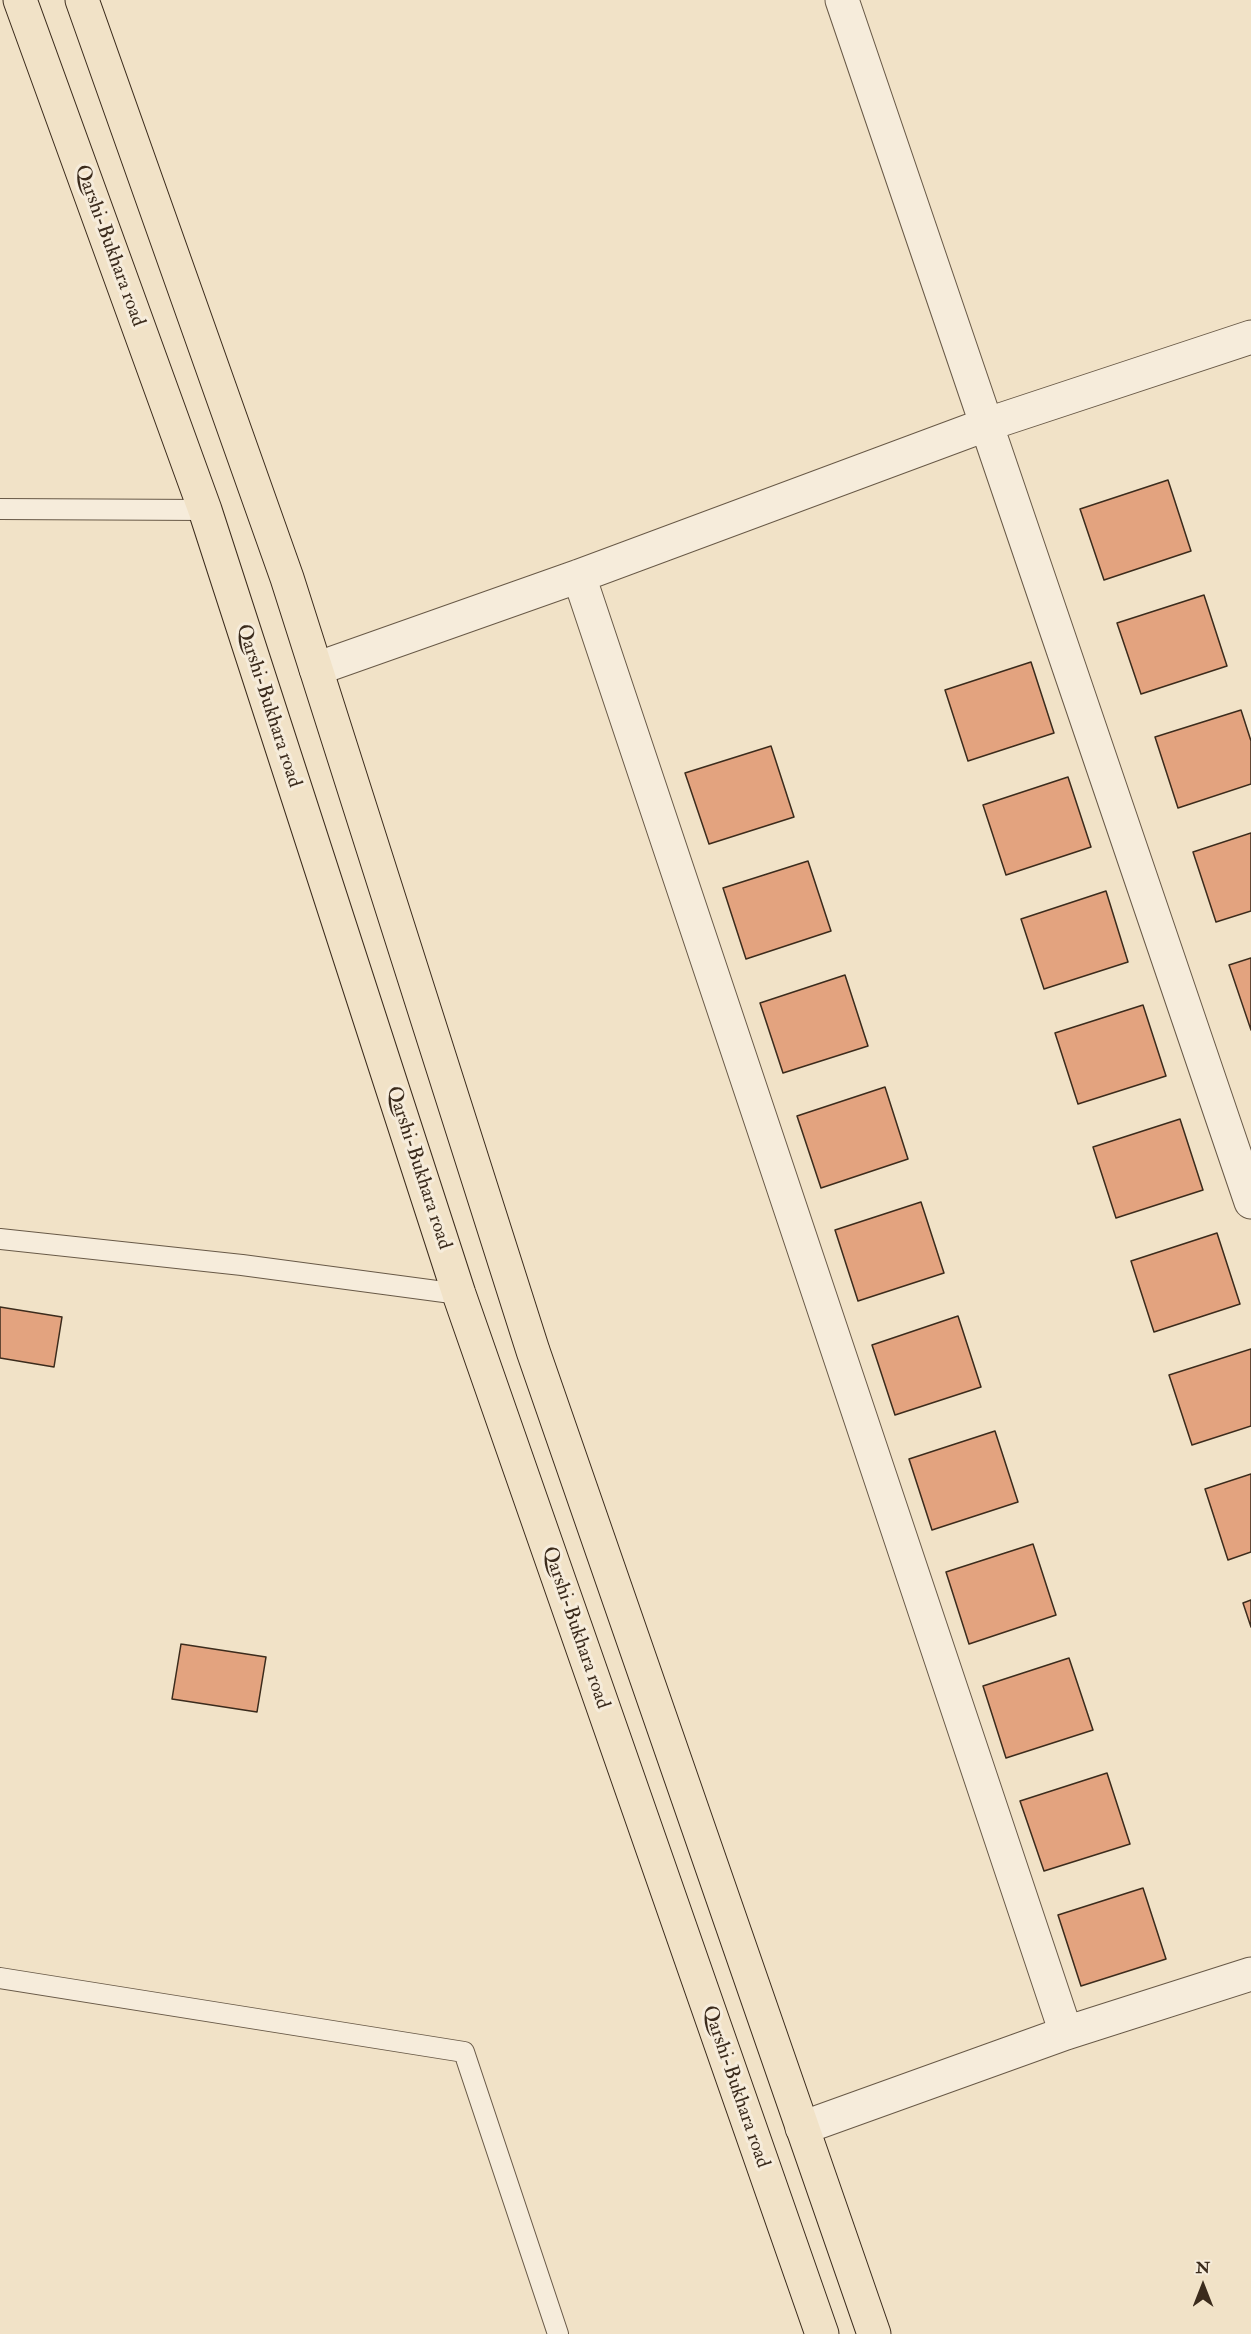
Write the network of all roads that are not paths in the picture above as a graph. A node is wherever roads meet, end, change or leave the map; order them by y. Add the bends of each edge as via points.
1 (20, 0) edge
2 (82, 0) edge
3 (842, 0) edge
4 (1251, 337) edge
5 (985, 425) junction
6 (0, 509) edge
7 (205, 510) junction
8 (579, 576) junction
9 (316, 669) junction
10 (1251, 1202) edge
11 (0, 1239) edge
12 (459, 1294) junction
13 (1251, 1974) edge
14 (0, 1978) edge
15 (1066, 2033) junction
16 (802, 2128) junction
17 (558, 2334) edge
18 (822, 2334) edge
19 (874, 2334) edge

1 - 7 highway, Qarshi-Bukhara road
2 - 9 highway
3 - 5 street
4 - 5 street
5 - 8 street
5 - 10 street
6 - 7 lane
7 - 12 highway, Qarshi-Bukhara road
8 - 9 street
8 - 15 street
9 - 16 highway via 533,1351
11 - 12 lane
12 - 18 highway, Qarshi-Bukhara road
13 - 15 street
14 - 17 lane via 464,2052
15 - 16 street
16 - 19 highway

